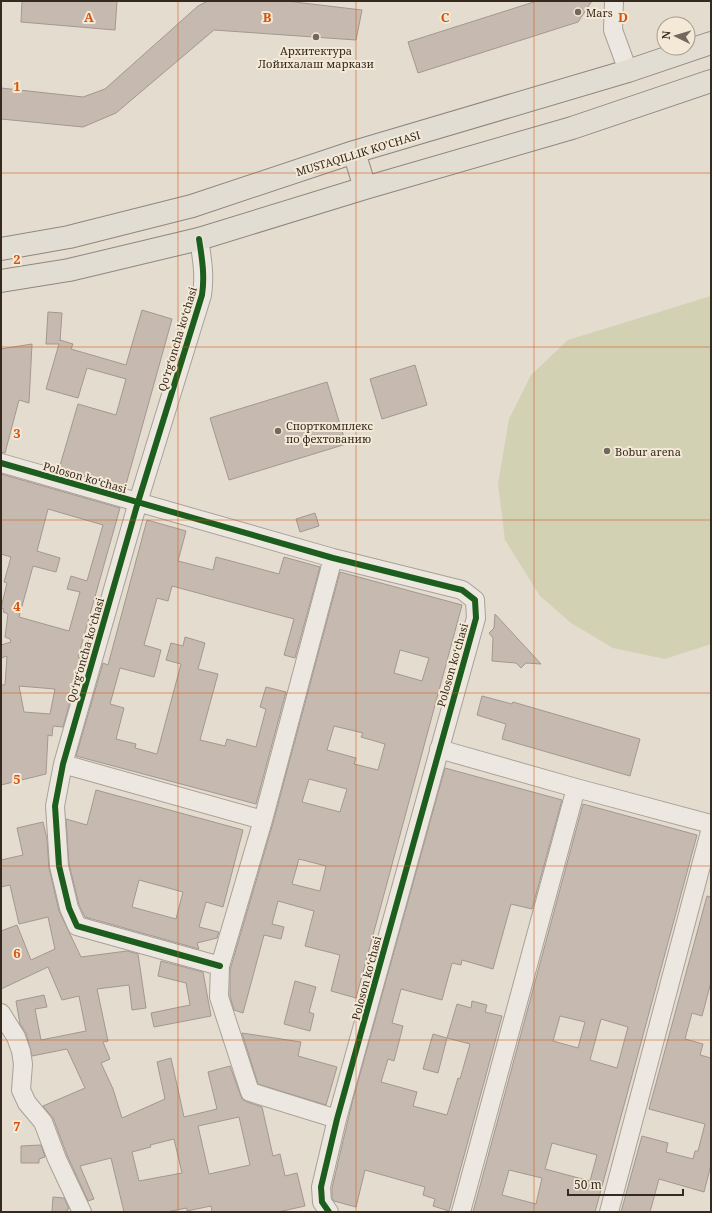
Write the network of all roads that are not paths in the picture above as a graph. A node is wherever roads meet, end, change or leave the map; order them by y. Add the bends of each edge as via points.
1 (614, 1) edge
2 (711, 44) edge
3 (628, 71) junction
4 (711, 81) edge
5 (354, 152) junction
6 (365, 188) junction
7 (192, 206) junction
8 (200, 239) junction
9 (1, 249) edge
10 (1, 281) edge
11 (1, 463) edge
12 (138, 502) junction
13 (333, 558) junction
14 (439, 749) junction
15 (63, 764) junction
16 (576, 788) junction
17 (263, 820) junction
18 (711, 824) edge
19 (711, 828) edge
20 (220, 966) junction
21 (1, 1013) edge
22 (337, 1119) junction
23 (82, 1212) edge
24 (329, 1212) edge
25 (461, 1212) edge
26 (609, 1212) edge

1 - 3 street via 613,30
2 - 3 main road, MUSTAQILLIK KO'CHASI
3 - 5 main road, MUSTAQILLIK KO'CHASI
4 - 6 main road via 572,128
5 - 6 main road
5 - 7 main road, MUSTAQILLIK KO'CHASI
6 - 8 main road
7 - 8 main road
7 - 9 main road, MUSTAQILLIK KO'CHASI via 69,237
8 - 10 main road via 69,270
8 - 12 street, Qoʻrgʻoncha koʻchasi via 204,271 202,295
11 - 12 street, Poloson koʻchasi
12 - 13 street, Poloson koʻchasi
12 - 15 street, Qoʻrgʻoncha koʻchasi
13 - 14 street, Poloson koʻchasi via 462,590 475,600 476,618
13 - 17 street
14 - 16 street
14 - 22 street, Poloson koʻchasi
15 - 17 street
15 - 20 street, Qoʻrgʻoncha koʻchasi via 55,806 59,866 69,908 77,926
16 - 18 street
16 - 25 street
17 - 20 street
19 - 26 street
20 - 22 street via 219,997 250,1092
21 - 23 street via 21,1050 21,1090 27,1103 43,1122
22 - 24 street, Poloson koʻchasi via 321,1187 322,1202

